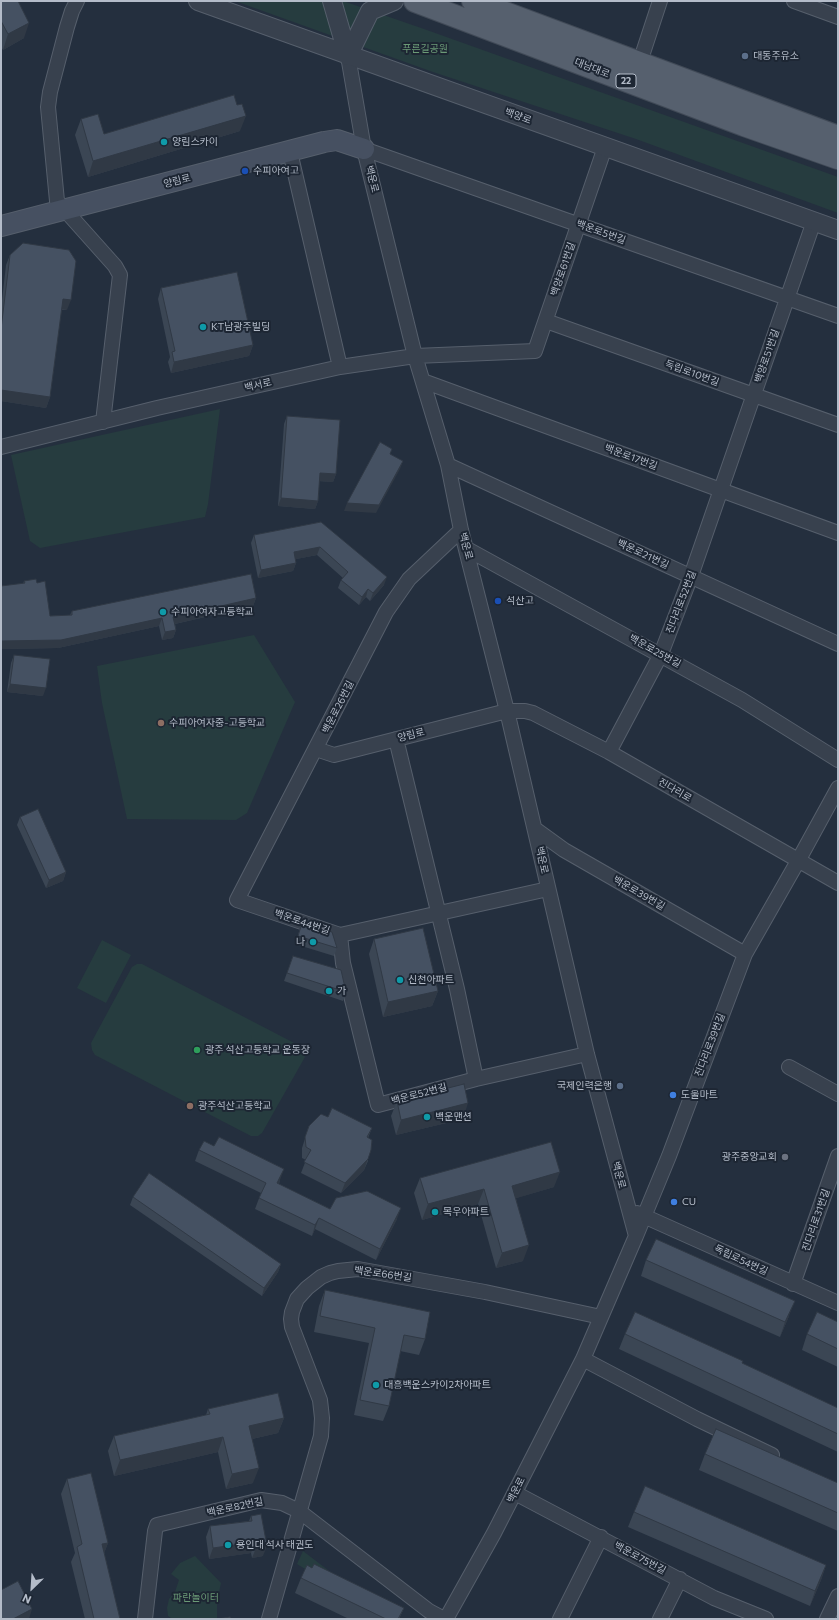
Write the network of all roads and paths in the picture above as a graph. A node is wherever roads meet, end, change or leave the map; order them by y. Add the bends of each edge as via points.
1 (77, 1) edge
2 (198, 1) edge
3 (332, 1) edge
4 (394, 1) edge
5 (415, 1) edge
6 (473, 1) edge
7 (660, 1) edge
8 (794, 1) edge
9 (838, 17) edge
10 (348, 56) junction
11 (640, 62) junction
12 (632, 83) junction
13 (838, 137) edge
14 (605, 147) junction
15 (364, 149) junction
16 (290, 152) junction
17 (838, 158) edge
18 (64, 210) junction
19 (814, 221) junction
20 (579, 224) junction
21 (1, 226) edge
22 (838, 230) edge
23 (787, 299) junction
24 (838, 316) edge
25 (546, 321) junction
26 (415, 356) junction
27 (340, 367) junction
28 (423, 381) junction
29 (754, 395) junction
30 (103, 422) junction
31 (838, 425) edge
32 (1, 447) edge
33 (448, 465) junction
34 (721, 491) junction
35 (461, 530) junction
36 (838, 533) edge
37 (467, 549) junction
38 (691, 576) junction
39 (838, 644) edge
40 (661, 654) junction
41 (508, 711) junction
42 (396, 739) junction
43 (316, 749) junction
44 (609, 752) junction
45 (838, 760) edge
46 (838, 788) edge
47 (535, 829) junction
48 (798, 861) junction
49 (838, 883) edge
50 (548, 889) junction
51 (237, 900) joint
52 (438, 912) junction
53 (340, 935) junction
54 (745, 954) junction
55 (587, 1054) junction
56 (789, 1067) dead end
57 (476, 1079) junction
58 (838, 1094) edge
59 (838, 1156) edge
60 (628, 1208) junction
61 (645, 1216) junction
62 (636, 1236) junction
63 (794, 1284) junction
64 (838, 1303) edge
65 (601, 1317) junction
66 (583, 1359) junction
67 (782, 1459) edge
68 (515, 1493) junction
69 (299, 1512) junction
70 (601, 1537) junction
71 (680, 1580) junction
72 (838, 1596) edge
73 (145, 1619) edge
74 (269, 1619) edge
75 (445, 1619) edge
76 (560, 1619) edge
77 (660, 1619) edge
78 (766, 1619) edge
79 (827, 1619) edge

1 - 18 street via 67,27 48,107 57,201
2 - 10 street, 백양로
3 - 10 street, 백운로
4 - 10 street via 370,11
5 - 12 main road, 대남대로 / 22
6 - 11 main road, 22
7 - 11 street
8 - 9 street
10 - 14 street, 백양로
10 - 15 street, 백운로
11 - 12 street
11 - 13 main road, 22
12 - 17 main road, 대남대로 / 22
14 - 19 street, 백양로
14 - 20 street, 백양로61번길
15 - 16 main road, 양림로 via 337,140
15 - 20 street, 백운로5번길
15 - 26 street, 백운로
16 - 18 main road, 양림로
16 - 27 street
18 - 21 main road, 양림로
18 - 30 street via 115,266 120,275
19 - 22 street, 백양로
19 - 23 street, 백양로51번길
20 - 23 street, 백운로5번길
20 - 25 street, 백양로61번길
23 - 24 street, 백운로5번길
23 - 29 street, 백양로51번길
25 - 26 street, 백양로61번길 via 535,351
25 - 29 street, 독립로10번길
26 - 27 street, 백서로
26 - 28 street, 백운로
27 - 30 street, 백서로
28 - 33 street, 백운로
28 - 34 street, 백운로17번길
29 - 31 street, 독립로10번길
29 - 34 street, 백양로51번길
30 - 32 street, 백서로
33 - 35 street, 백운로
33 - 38 street, 백운로21번길
34 - 36 street, 백운로17번길
34 - 38 street, 진다리로52번길
35 - 37 street, 백운로
35 - 43 street, 백운로26번길 via 409,579 386,612
37 - 40 street, 백운로25번길
37 - 41 street, 백운로
38 - 39 street, 백운로21번길
38 - 40 street, 진다리로52번길
40 - 44 street, 진다리로52번길
40 - 45 street, 백운로25번길 via 742,700
41 - 42 street, 양림로
41 - 44 street, 진다리로 via 525,710 533,713
41 - 47 street, 백운로
42 - 43 street, 양림로 via 334,755
42 - 52 street
43 - 51 street, 백운로26번길
44 - 48 street, 진다리로
46 - 48 street, 진다리로39번길
47 - 50 street, 백운로
47 - 54 street, 백운로39번길 via 564,850
48 - 49 street, 진다리로
48 - 54 street, 진다리로39번길
50 - 52 street, 백운로44번길
50 - 55 street, 백운로
51 - 53 street, 백운로44번길
52 - 53 street, 백운로44번길
52 - 57 street
53 - 57 street, 백운로52번길 via 343,963 378,1105
54 - 61 street, 진다리로39번길
55 - 57 street, 백운로52번길
55 - 60 street, 백운로
56 - 58 street
59 - 63 street, 진다리로31번길
60 - 61 street, 독립로54번길
60 - 62 street, 백운로
61 - 62 street, 진다리로39번길
61 - 63 street, 독립로54번길
62 - 65 street, 백운로
63 - 64 street, 독립로54번길
65 - 66 street, 백운로
65 - 69 street, 백운로66번길 via 485,1292 358,1269 338,1271 321,1278 297,1299 291,1319 320,1400 322,1418 317,1454
66 - 67 street via 697,1419
66 - 68 street, 백운로
68 - 70 street, 백운로75번길
68 - 75 street, 백운로
69 - 73 street, 백운로82번길 via 282,1503 261,1500 157,1525
69 - 74 street, 백운로66번길
69 - 75 street, 백운로82번길 via 429,1610
70 - 71 street, 백운로75번길
70 - 76 street
71 - 77 street
71 - 78 street, 백운로75번길 via 714,1598
72 - 79 street

